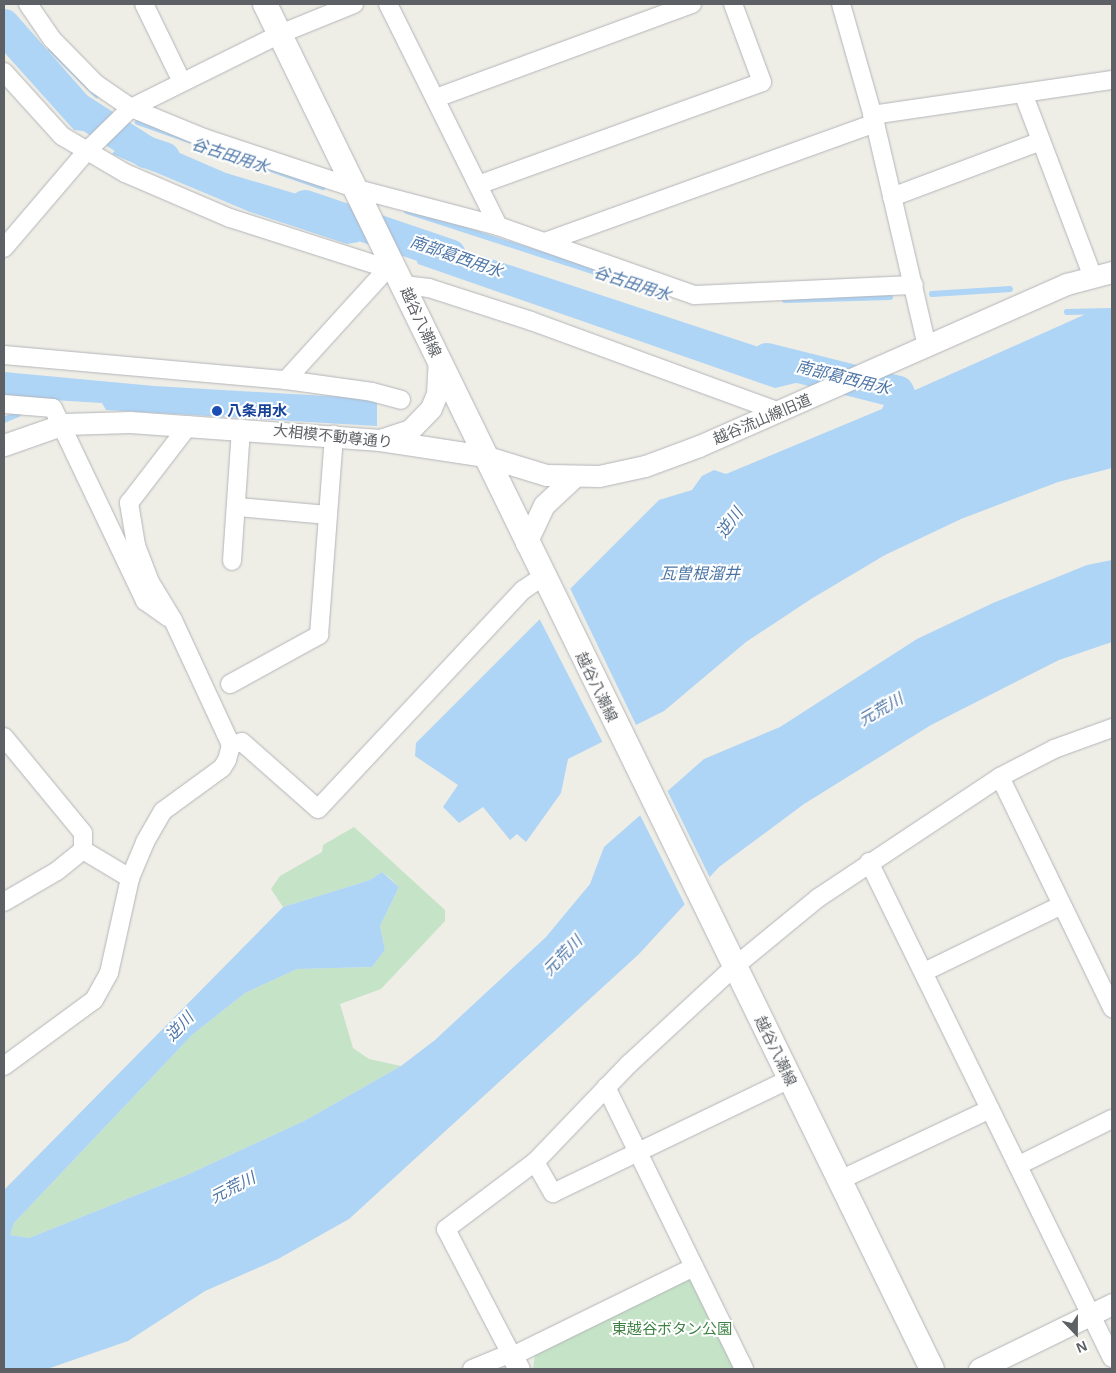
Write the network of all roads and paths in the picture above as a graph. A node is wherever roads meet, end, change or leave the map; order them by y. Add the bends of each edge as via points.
1 (28, 4) edge
2 (144, 4) edge
3 (265, 4) edge
4 (354, 4) edge
5 (388, 4) edge
6 (692, 4) edge
7 (733, 4) edge
8 (841, 4) edge
9 (280, 34) junction
10 (4, 72) edge
11 (182, 80) junction
12 (1112, 80) edge
13 (1023, 93) junction
14 (436, 98) junction
15 (131, 108) junction
16 (874, 119) junction
17 (1041, 142) junction
18 (86, 152) junction
19 (478, 186) junction
20 (357, 190) junction
21 (892, 197) junction
22 (498, 226) junction
23 (545, 242) junction
24 (4, 248) edge
25 (1102, 273) edge
26 (396, 275) junction
27 (914, 285) junction
28 (927, 346) junction
29 (4, 355) edge
30 (439, 360) junction
31 (286, 380) junction
32 (401, 400) dead end
33 (4, 404) edge
34 (780, 412) junction
35 (64, 424) junction
36 (189, 425) junction
37 (241, 428) junction
38 (334, 435) junction
39 (380, 440) junction
40 (4, 445) edge
41 (484, 456) junction
42 (574, 477) junction
43 (238, 508) junction
44 (328, 514) junction
45 (526, 543) junction
46 (232, 561) dead end
47 (545, 583) junction
48 (172, 620) junction
49 (230, 684) dead end
50 (1112, 728) edge
51 (4, 737) edge
52 (231, 745) junction
53 (1000, 777) junction
54 (83, 850) junction
55 (870, 862) junction
56 (130, 878) junction
57 (4, 902) edge
58 (1062, 905) junction
59 (730, 958) junction
60 (924, 972) junction
61 (1112, 1008) edge
62 (4, 1066) edge
63 (790, 1079) junction
64 (606, 1087) junction
65 (990, 1109) junction
66 (1112, 1119) edge
67 (638, 1153) junction
68 (535, 1162) junction
69 (1019, 1166) junction
70 (840, 1180) junction
71 (694, 1267) junction
72 (1112, 1304) edge
73 (1090, 1315) junction
74 (1112, 1358) edge
75 (514, 1359) edge
76 (472, 1369) edge
77 (744, 1369) edge
78 (932, 1369) edge
79 (979, 1369) edge

1 - 15 street via 52,39 96,84
2 - 11 street
3 - 9 main road, 越谷八潮線
4 - 9 street
5 - 14 street
6 - 14 street
7 - 19 street via 762,82
8 - 16 street
9 - 11 street
9 - 20 main road, 越谷八潮線
10 - 18 street via 62,136
11 - 15 street
12 - 13 street
13 - 16 street
13 - 17 street
14 - 19 street
15 - 18 street
15 - 20 street via 204,138
16 - 21 street
16 - 23 street
17 - 21 street
17 - 25 street
18 - 24 street
18 - 26 street via 230,218
19 - 22 street
20 - 22 street
20 - 26 main road, 越谷八潮線
21 - 27 street
22 - 23 street
23 - 27 street via 694,295
25 - 28 street, 越谷流山線旧道
26 - 30 main road, 越谷八潮線
26 - 31 street
26 - 34 street
27 - 28 street
28 - 34 street, 越谷流山線旧道
29 - 31 street
30 - 39 street via 437,394 422,420 410,430
30 - 41 main road, 越谷八潮線
31 - 32 street via 372,392
33 - 35 street via 53,408
34 - 42 street, 越谷流山線旧道 via 644,466
35 - 36 street, 大相模不動尊通り via 130,422
35 - 40 street, 大相模不動尊通り
35 - 48 street via 70,447 145,601
36 - 37 street, 大相模不動尊通り
36 - 48 street via 129,503 136,544 150,582
37 - 38 street, 大相模不動尊通り
37 - 43 street
38 - 39 street, 大相模不動尊通り
38 - 44 street
39 - 41 street, 大相模不動尊通り
41 - 42 street, 越谷流山線旧道 via 546,475
41 - 45 main road, 越谷八潮線
42 - 45 street via 544,504
43 - 44 street
43 - 46 street
44 - 49 street via 318,635
45 - 47 main road, 越谷八潮線
47 - 52 street via 523,590 318,809 242,742
47 - 59 main road, 越谷八潮線
48 - 52 street
50 - 53 street via 1054,750
51 - 54 street via 83,833
52 - 56 street via 222,768 163,811
53 - 55 street
53 - 58 street
54 - 56 street
54 - 57 street via 57,871
55 - 59 street
55 - 60 street
56 - 62 street via 109,973 94,1000
58 - 60 street
58 - 61 street
59 - 63 main road, 越谷八潮線
59 - 64 street
60 - 65 street
63 - 67 street
63 - 70 main road, 越谷八潮線
64 - 67 street
64 - 68 street
65 - 69 street
65 - 70 street
66 - 69 street
67 - 68 street via 553,1193
67 - 71 street
68 - 75 street via 446,1229
69 - 73 street
70 - 78 main road, 越谷八潮線
71 - 75 street
71 - 77 street
72 - 73 street
73 - 74 street
73 - 79 street
75 - 76 street

